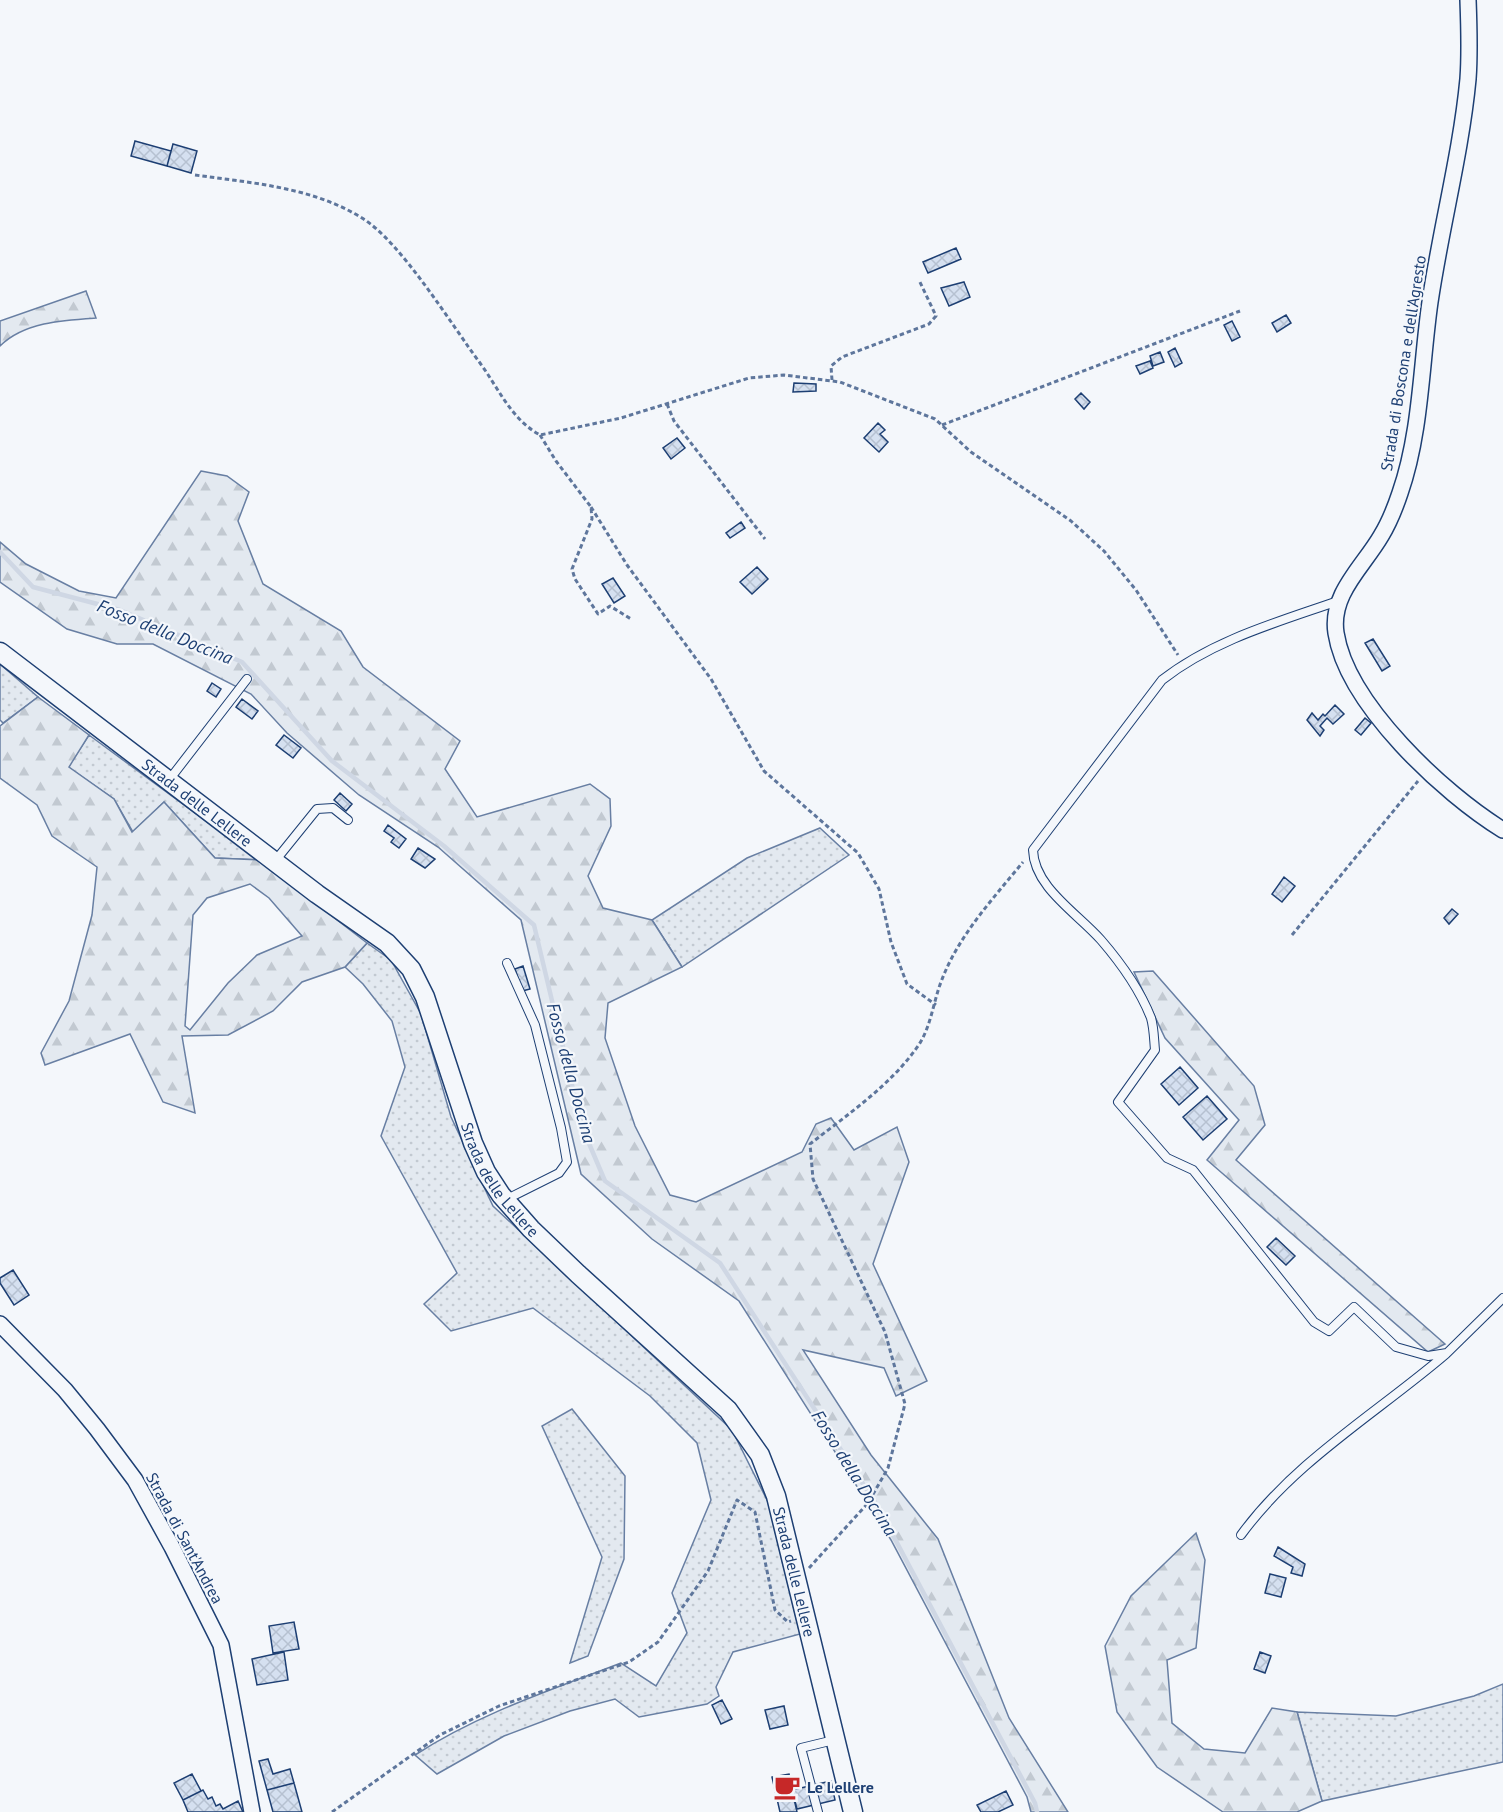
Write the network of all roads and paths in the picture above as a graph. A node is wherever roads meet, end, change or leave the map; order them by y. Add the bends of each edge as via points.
1 (1468, 0) edge
2 (195, 175) dead end
3 (919, 280) dead end
4 (1240, 311) dead end
5 (832, 380) junction
6 (667, 404) junction
7 (942, 425) junction
8 (540, 435) junction
9 (591, 507) junction
10 (765, 539) dead end
11 (1338, 601) junction
12 (632, 619) dead end
13 (0, 652) edge
14 (1187, 660) junction
15 (247, 679) dead end
16 (1427, 771) junction
17 (168, 780) junction
18 (348, 820) dead end
19 (1503, 830) edge
20 (1033, 850) junction
21 (275, 861) junction
22 (1292, 935) dead end
23 (507, 963) dead end
24 (936, 1005) junction
25 (505, 1200) junction
26 (1503, 1298) edge
27 (0, 1324) edge
28 (1447, 1353) junction
29 (1241, 1535) dead end
30 (806, 1571) dead end
31 (806, 1617) junction
32 (836, 1740) junction
33 (252, 1812) edge
34 (332, 1812) edge
35 (818, 1812) edge
36 (853, 1812) edge

1 - 11 street, Strada di Boscona e dell'Agresto via 1466,95 1431,299 1409,460 1382,536
2 - 8 path via 291,188 363,218 407,264 487,372 513,414
3 - 5 path via 936,316 929,324 842,357 831,366
4 - 7 path
5 - 6 path via 783,375 750,378
5 - 7 path via 911,407
6 - 8 path
6 - 10 path via 674,421
7 - 14 path via 971,452 1071,521 1104,551 1136,590 1174,653
8 - 9 path
9 - 12 path via 592,519 572,569 575,579 598,614 610,606
9 - 24 path via 627,565 711,679 764,771 858,853 879,889 891,942 907,984
11 - 14 lane
11 - 16 street via 1336,632 1346,668 1386,726
13 - 17 street, Strada delle Lellere
14 - 20 lane via 1162,680
15 - 17 lane
16 - 19 street
16 - 22 path
17 - 21 street, Strada delle Lellere
18 - 21 lane via 333,808 317,809
20 - 24 path via 966,932 940,983
20 - 28 lane via 1033,866 1101,941 1131,981 1151,1020 1155,1050 1118,1102 1167,1158 1194,1170 1314,1322 1329,1331 1354,1307 1396,1347 1428,1356
21 - 25 street, Strada delle Lellere via 387,942 411,969 441,1040 473,1143 486,1173
23 - 25 lane via 535,1025 567,1162 559,1173
24 - 30 path via 918,1046 878,1089 810,1144 813,1179 885,1332 905,1404 888,1468 868,1503
25 - 31 street, Strada delle Lellere via 562,1259 728,1410 746,1432 776,1496
26 - 28 lane
27 - 33 street, Strada di Sant'Andrea via 97,1429 135,1480 172,1547 221,1646
28 - 29 lane via 1395,1398 1318,1455 1262,1506
31 - 32 street, Strada delle Lellere
31 - 34 path via 788,1622 775,1610 755,1512 737,1500 708,1571 658,1642 629,1662 499,1706 440,1735
32 - 35 lane via 801,1748
32 - 36 street, Strada delle Lellere

